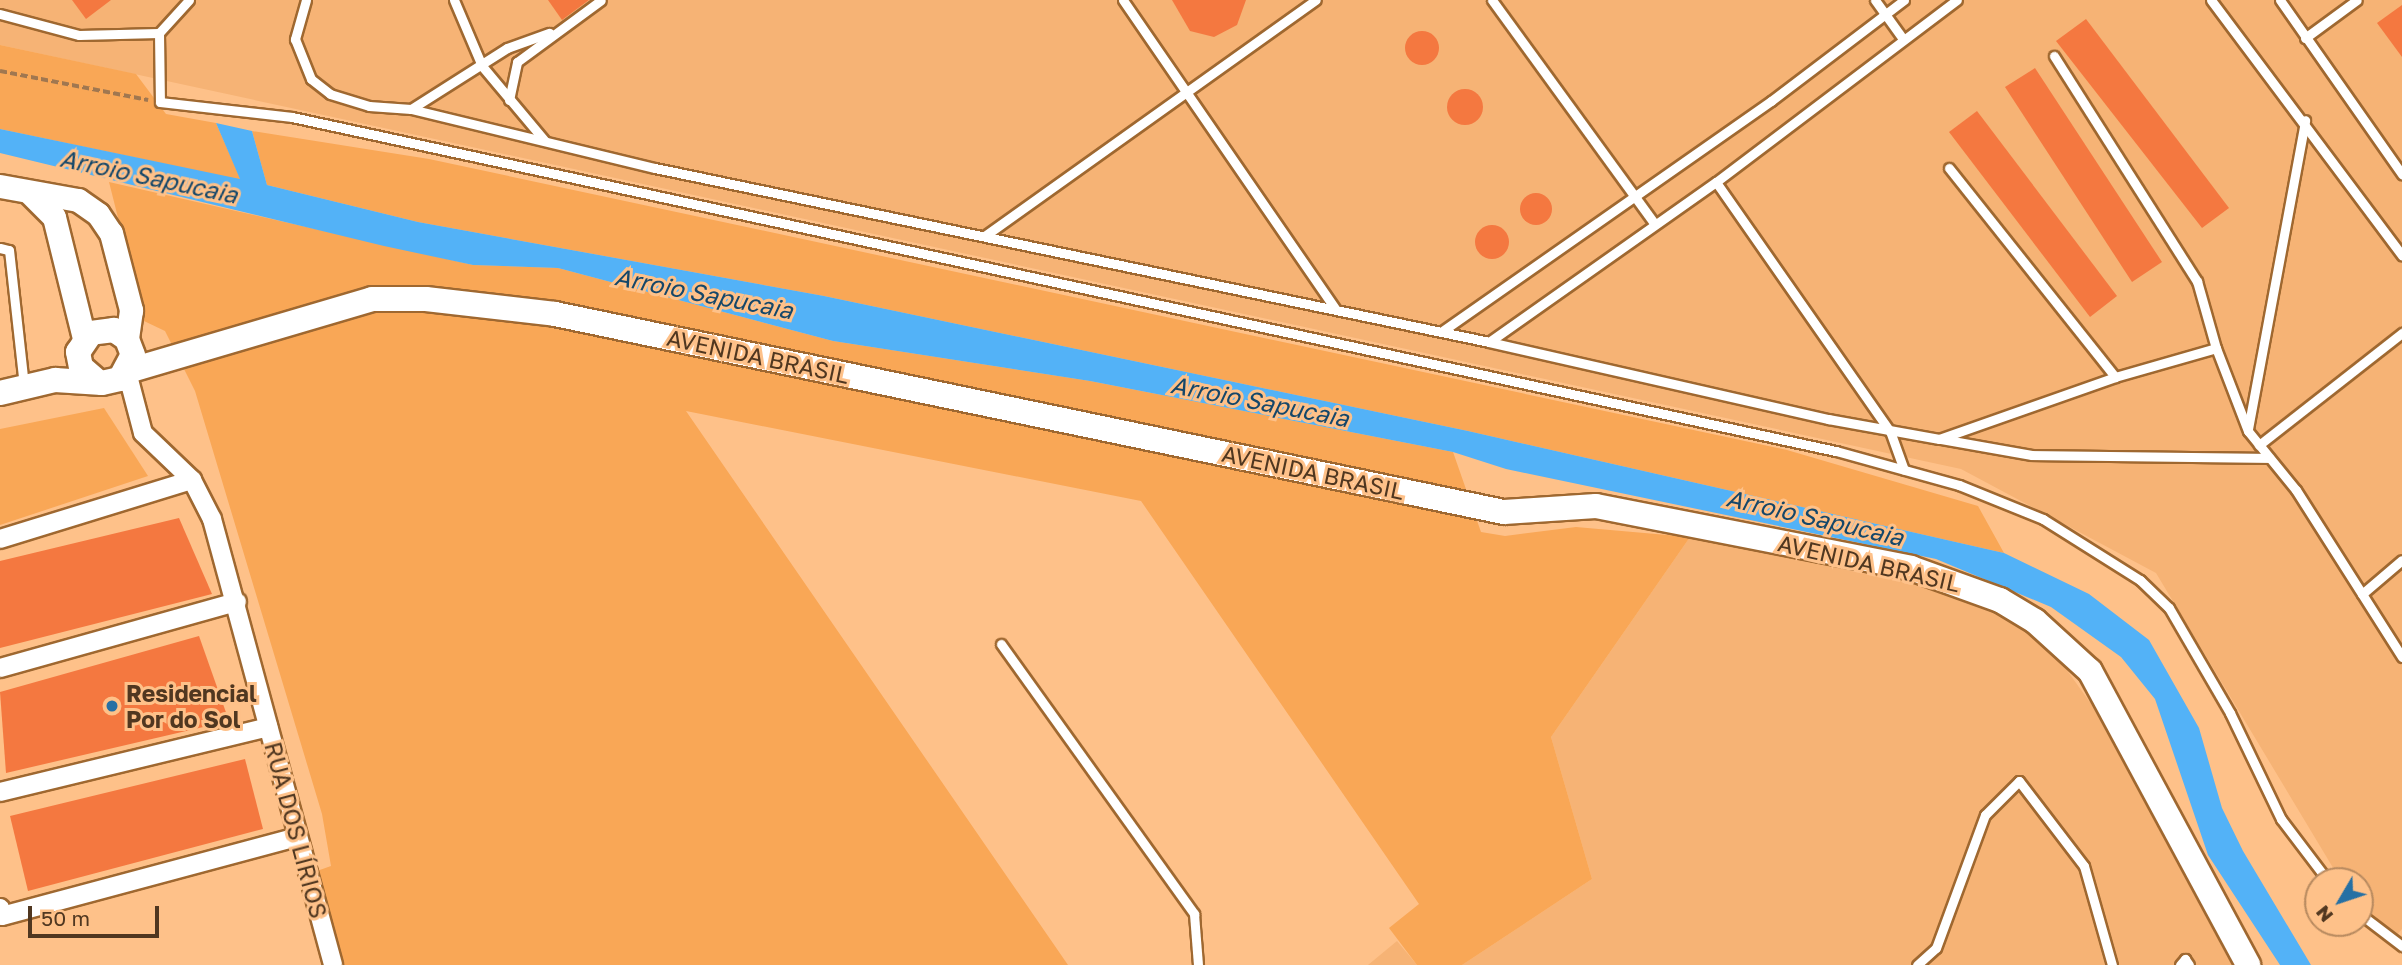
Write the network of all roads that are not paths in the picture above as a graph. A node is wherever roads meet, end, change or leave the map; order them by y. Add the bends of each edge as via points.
1 (190, 0) edge
2 (306, 0) edge
3 (454, 0) edge
4 (601, 0) edge
5 (1123, 0) edge
6 (1316, 0) edge
7 (1492, 0) edge
8 (1875, 0) edge
9 (1904, 0) edge
10 (1957, 0) edge
11 (2211, 0) edge
12 (2280, 0) edge
13 (2357, 0) edge
14 (0, 13) edge
15 (1884, 13) junction
16 (159, 33) junction
17 (549, 33) junction
18 (2305, 38) junction
19 (1903, 39) junction
20 (2054, 56) dead end
21 (482, 66) junction
22 (1189, 92) junction
23 (509, 100) junction
24 (411, 109) junction
25 (2305, 120) junction
26 (546, 142) junction
27 (1949, 168) dead end
28 (2402, 174) edge
29 (1716, 182) junction
30 (0, 186) edge
31 (29, 191) junction
32 (1633, 195) junction
33 (1655, 224) junction
34 (986, 235) junction
35 (0, 248) edge
36 (2402, 256) edge
37 (1336, 310) junction
38 (1441, 332) junction
39 (2402, 333) edge
40 (1489, 342) junction
41 (81, 345) junction
42 (2216, 348) junction
43 (128, 365) junction
44 (2115, 377) junction
45 (55, 380) junction
46 (100, 382) junction
47 (12, 390) edge
48 (1890, 431) junction
49 (2248, 431) junction
50 (1939, 439) junction
51 (2259, 445) junction
52 (2269, 458) junction
53 (1904, 470) junction
54 (192, 480) junction
55 (0, 539) edge
56 (2402, 560) edge
57 (2362, 594) junction
58 (237, 602) junction
59 (1001, 644) dead end
60 (2402, 657) edge
61 (0, 668) edge
62 (268, 727) junction
63 (0, 792) edge
64 (296, 837) junction
65 (2317, 867) edge
66 (1, 912) edge
67 (2374, 925) edge
68 (2402, 946) edge
69 (333, 965) edge
70 (1198, 965) edge
71 (1917, 965) edge
72 (2112, 965) edge
73 (2180, 965) edge
74 (2189, 965) edge
75 (2248, 965) edge

1 - 16 lane
2 - 24 lane via 295,39 310,79 331,94 369,106
3 - 21 lane
4 - 17 lane
5 - 22 lane
6 - 22 lane
7 - 32 lane
8 - 15 lane
9 - 15 lane
10 - 19 lane
11 - 25 lane
12 - 18 lane
13 - 18 lane
14 - 16 lane via 79,35
15 - 19 lane
15 - 32 lane via 1771,101
16 - 53 lane via 160,102 262,114 661,195
17 - 21 lane via 530,36
17 - 23 lane via 517,62
18 - 28 lane
19 - 29 lane
20 - 42 lane via 2197,281
21 - 23 lane
21 - 24 lane
22 - 34 lane
22 - 37 lane
23 - 26 lane
24 - 26 lane
25 - 36 lane
25 - 49 lane
26 - 34 lane
27 - 44 lane
29 - 33 lane
29 - 48 lane
30 - 31 street
31 - 41 street via 54,217
31 - 43 street via 78,200 98,214 111,233 131,310
32 - 33 lane
32 - 38 lane
33 - 40 lane
34 - 37 lane
35 - 47 lane via 9,250
37 - 38 lane
38 - 40 lane
39 - 51 lane
40 - 48 lane
41 - 43 main road via 106,328
41 - 45 main road
41 - 46 main road via 81,368
42 - 44 lane
42 - 49 lane
43 - 46 main road, AVENIDA BRASIL
43 - 54 street, RUA DOS LÍRIOS via 144,433
43 - 75 main road, AVENIDA BRASIL via 372,299 426,299 555,314 1504,512 1596,506 1956,580 2035,621 2090,671
44 - 50 lane
45 - 46 main road
45 - 47 main road
48 - 50 lane
48 - 53 lane
49 - 51 lane
50 - 52 lane via 2032,455
51 - 52 lane
52 - 57 lane
53 - 65 lane via 1959,485 2043,519 2140,580 2169,608 2230,713 2281,819
54 - 55 street
54 - 58 street, RUA DOS LÍRIOS via 212,519
56 - 57 lane
57 - 60 lane
58 - 61 street
58 - 62 street, RUA DOS LÍRIOS
59 - 70 lane via 1194,914
62 - 63 street
62 - 64 street, RUA DOS LÍRIOS
64 - 66 street
64 - 69 street, RUA DOS LÍRIOS
67 - 68 lane
71 - 72 lane via 1936,948 1984,816 2019,781 2084,866
73 - 74 lane via 2185,959

